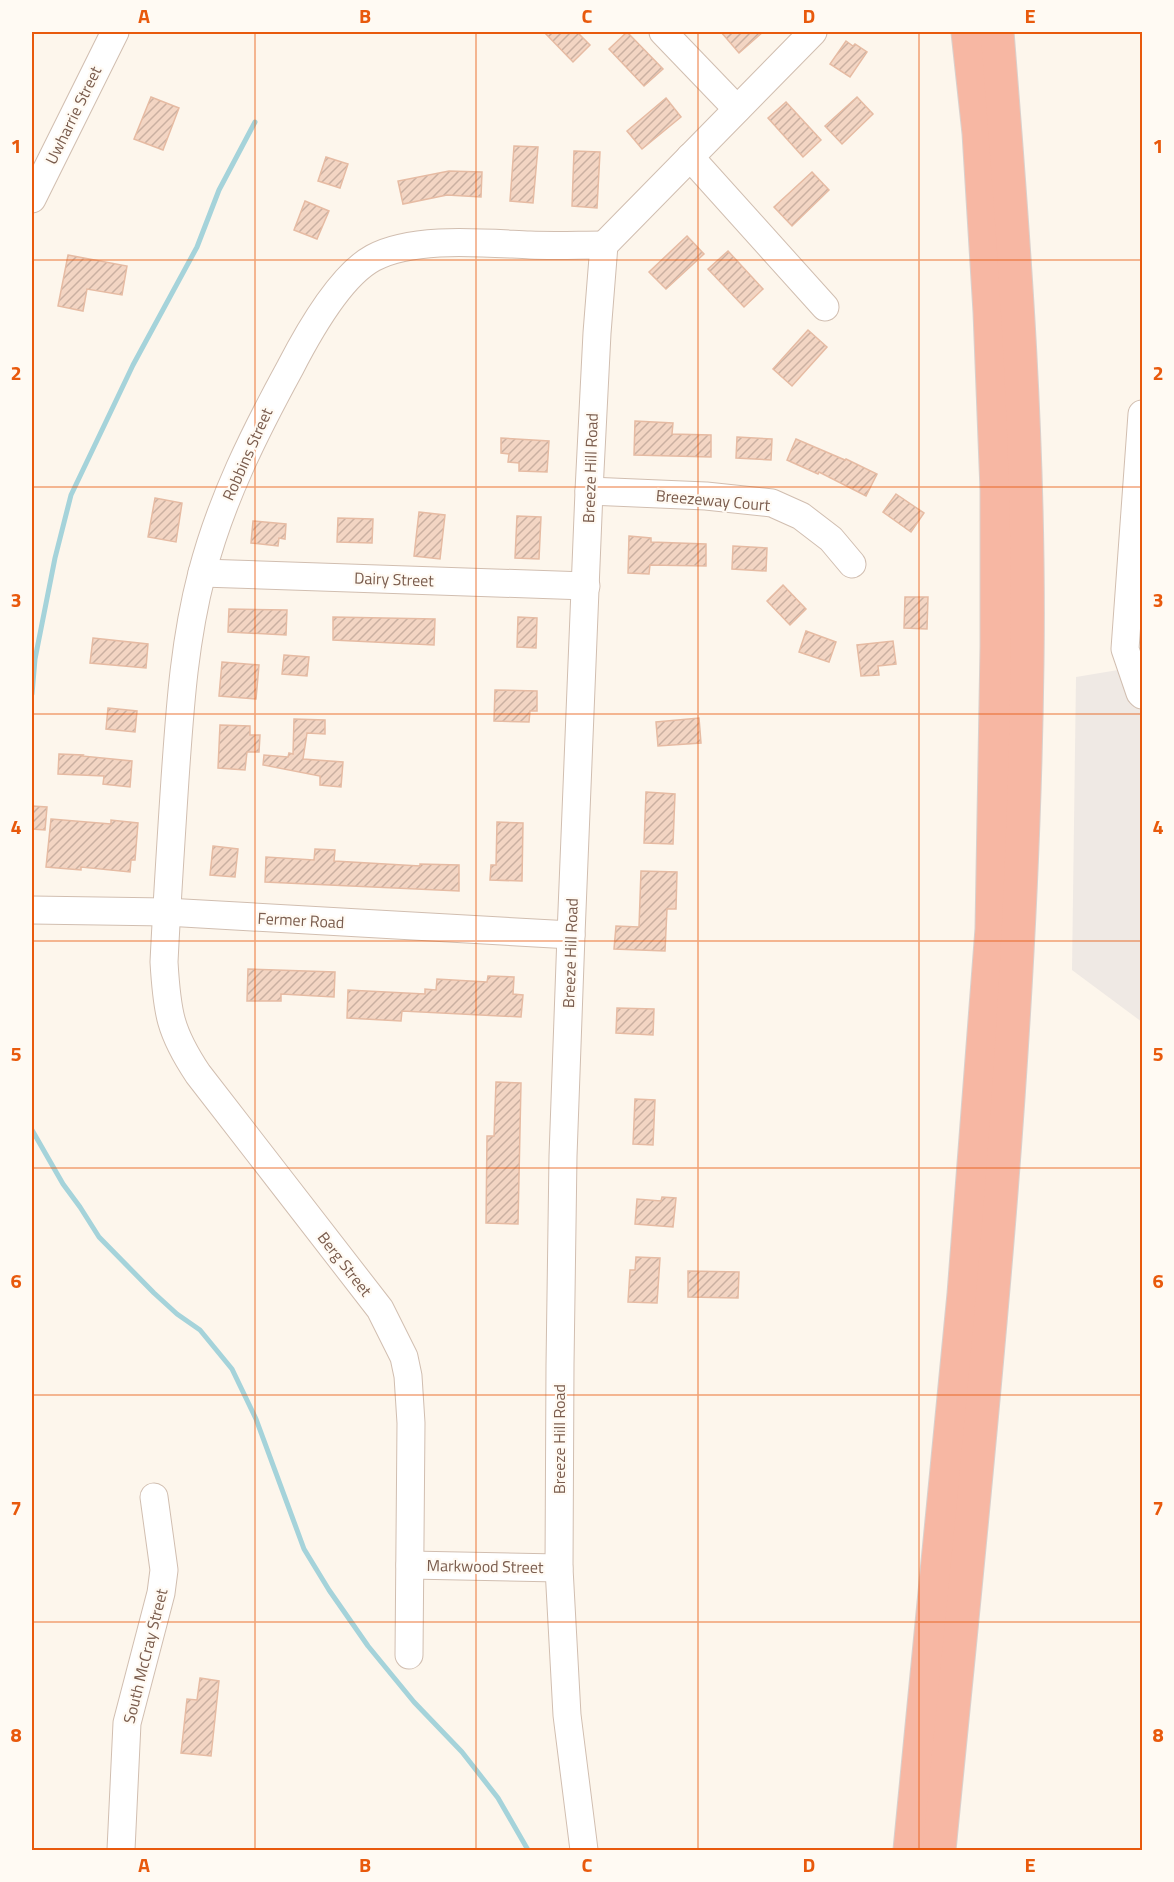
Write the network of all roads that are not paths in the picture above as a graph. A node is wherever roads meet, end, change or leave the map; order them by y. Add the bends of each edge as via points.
1 (115, 32) edge
2 (663, 32) edge
3 (813, 32) edge
4 (968, 32) edge
5 (997, 32) edge
6 (737, 109) junction
7 (690, 157) junction
8 (32, 200) edge
9 (604, 245) junction
10 (825, 307) dead end
11 (1143, 414) edge
12 (589, 491) junction
13 (852, 564) dead end
14 (202, 573) junction
15 (586, 586) junction
16 (1143, 695) edge
17 (32, 910) edge
18 (166, 912) junction
19 (571, 935) junction
20 (154, 1497) dead end
21 (410, 1565) junction
22 (559, 1568) junction
23 (409, 1655) dead end
24 (121, 1851) edge
25 (584, 1851) edge
26 (910, 1851) edge
27 (939, 1851) edge

1 - 8 street, Uwharrie Street
2 - 6 street
3 - 6 street
4 - 26 highway via 978,133 997,490 992,929 964,1294
5 - 27 highway via 1014,244 1026,484 1027,663 1020,890 1009,1108
6 - 7 street
7 - 9 street
7 - 10 street
9 - 12 street, Breeze Hill Road
9 - 14 street, Robbins Street via 460,242 412,245 373,258 336,294 318,319 255,431 232,482
11 - 16 street via 1125,649
12 - 13 street, Breezeway Court via 772,503 801,516 831,539
12 - 15 street, Breeze Hill Road
14 - 15 street, Dairy Street
14 - 18 street, Robbins Street via 186,648
15 - 19 street, Breeze Hill Road
17 - 18 street, Fermer Road
18 - 19 street, Fermer Road
18 - 21 street, Berg Street via 166,1000 183,1051 380,1309 404,1357 411,1424
19 - 22 street, Breeze Hill Road via 563,1156
20 - 24 street, South McCray Street via 164,1570 127,1723
21 - 22 street, Markwood Street
21 - 23 street, Berg Street
22 - 25 street, Breeze Hill Road via 567,1715

